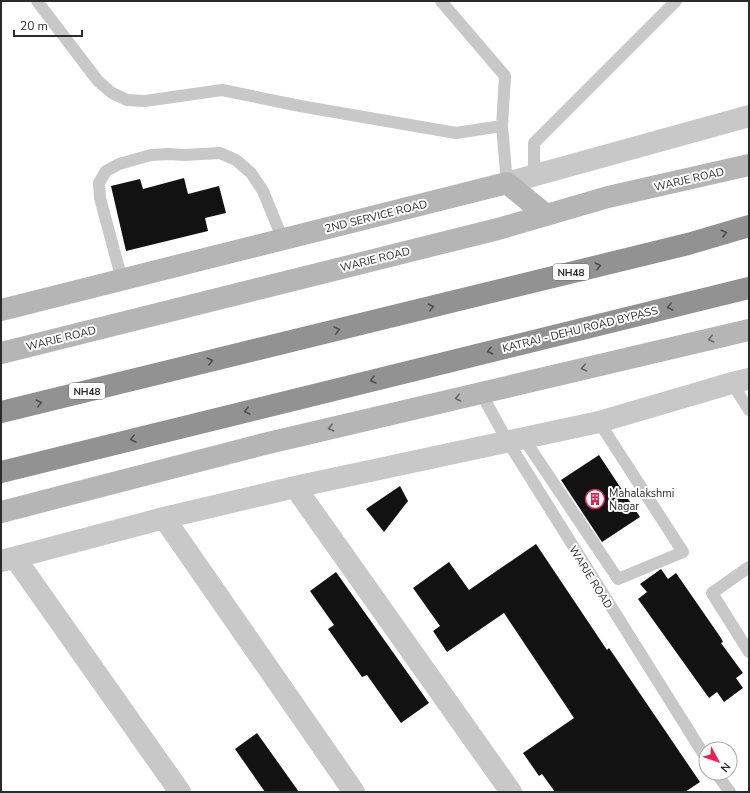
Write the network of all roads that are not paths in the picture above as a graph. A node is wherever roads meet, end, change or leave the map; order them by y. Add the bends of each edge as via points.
1 (441, 1) edge
2 (676, 1) edge
3 (43, 3) edge
4 (749, 116) edge
5 (502, 126) junction
6 (749, 165) edge
7 (534, 176) junction
8 (507, 184) junction
9 (546, 215) junction
10 (749, 226) edge
11 (283, 240) junction
12 (122, 280) junction
13 (749, 288) edge
14 (1, 310) edge
15 (749, 330) edge
16 (1, 353) edge
17 (740, 381) edge
18 (481, 392) junction
19 (749, 410) edge
20 (1, 412) edge
21 (599, 422) junction
22 (516, 441) junction
23 (1, 472) edge
24 (295, 487) junction
25 (1, 512) edge
26 (164, 518) junction
27 (8, 560) edge
28 (749, 567) edge
29 (749, 652) edge
30 (698, 745) edge
31 (722, 781) edge
32 (180, 792) edge
33 (354, 792) edge
34 (511, 792) edge
35 (730, 792) edge

1 - 5 lane via 505,76
2 - 7 lane via 534,143
3 - 5 lane via 98,81 112,94 127,100 145,101 222,90 456,133
4 - 7 street, 2ND SERVICE ROAD
5 - 8 lane
6 - 9 street, WARJE ROAD via 608,197
7 - 8 street, 2ND SERVICE ROAD
8 - 9 street
8 - 11 street, 2ND SERVICE ROAD
9 - 16 street, WARJE ROAD
20 -> 10 highway, NH48 via 688,244
11 - 12 street, 2ND SERVICE ROAD
11 - 12 lane via 263,192 251,173 236,160 220,152 151,155 119,164 106,171 99,182 100,198
12 - 14 street, 2ND SERVICE ROAD
13 -> 23 highway, KATRAJ - DEHU ROAD BYPASS
15 -> 18 street
17 - 19 lane
17 - 21 street
18 - 22 lane, WARJE ROAD
18 -> 25 street via 264,444
21 - 22 street
21 - 22 lane via 683,552 618,579
22 - 24 street
22 - 30 lane, WARJE ROAD
24 - 26 street
24 - 34 street
26 - 27 street
26 - 33 street
27 - 32 street
28 - 29 lane via 712,593
31 - 35 lane

